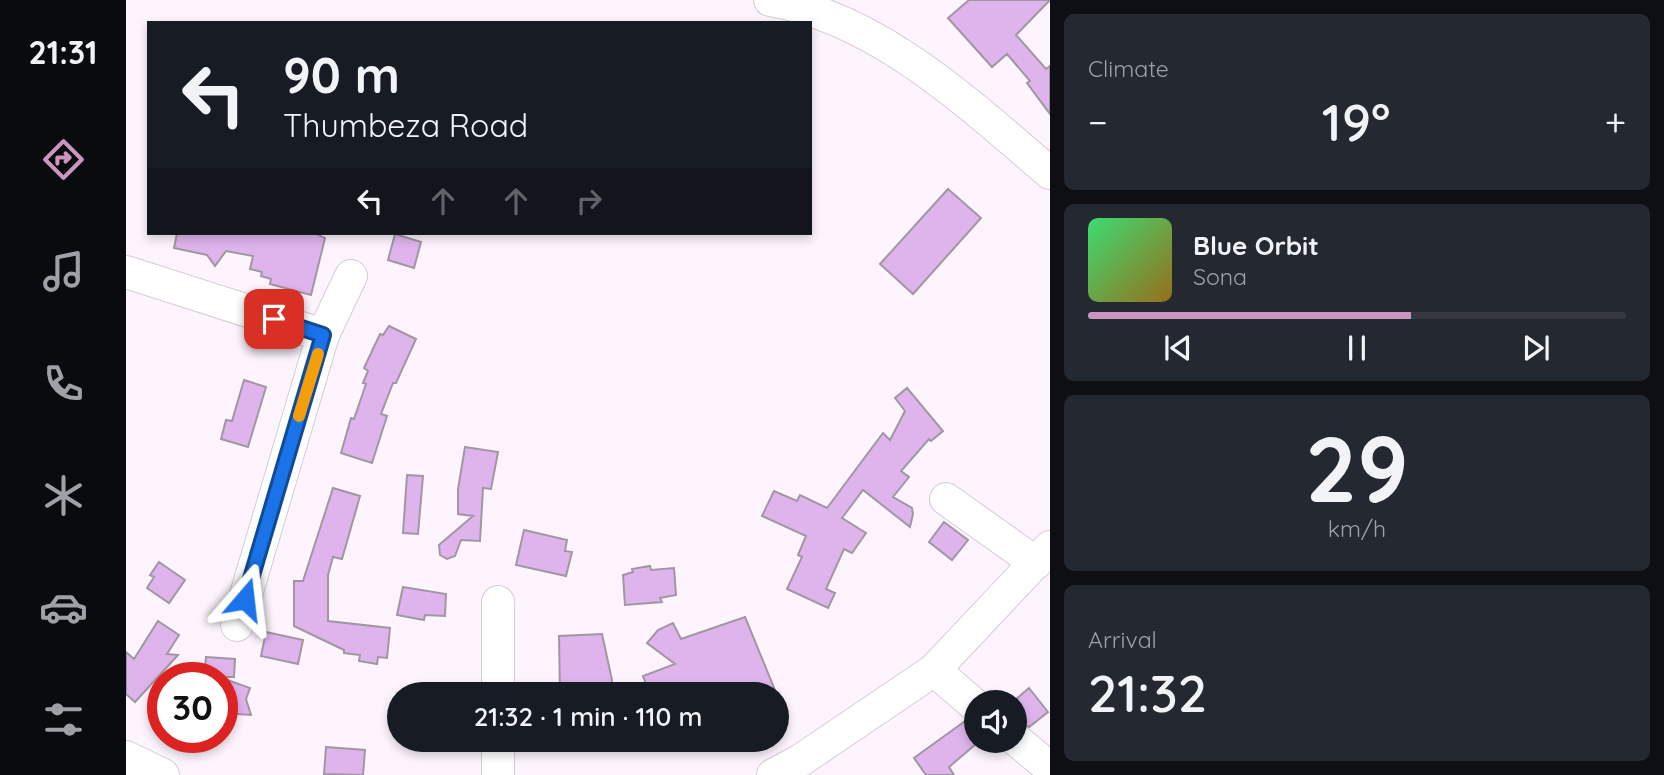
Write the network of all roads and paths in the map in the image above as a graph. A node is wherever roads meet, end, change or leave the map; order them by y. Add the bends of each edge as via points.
1 (770, 0) edge
2 (839, 10) edge
3 (1050, 173) edge
4 (126, 272) edge
5 (351, 276) dead end
6 (323, 335) junction
7 (946, 499) dead end
8 (1043, 555) edge
9 (498, 602) dead end
10 (237, 625) dead end
11 (934, 670) junction
12 (498, 682) edge
13 (964, 696) edge
14 (1027, 748) edge
15 (498, 752) edge
16 (126, 757) edge
17 (1050, 768) edge
18 (163, 775) edge
19 (498, 775) edge
20 (773, 775) edge

1 - 2 street
2 - 3 street
4 - 6 street
5 - 6 street
6 - 10 street
7 - 8 street
8 - 11 street
9 - 12 street
11 - 13 street
11 - 20 street
14 - 17 street
15 - 19 street
16 - 18 street

